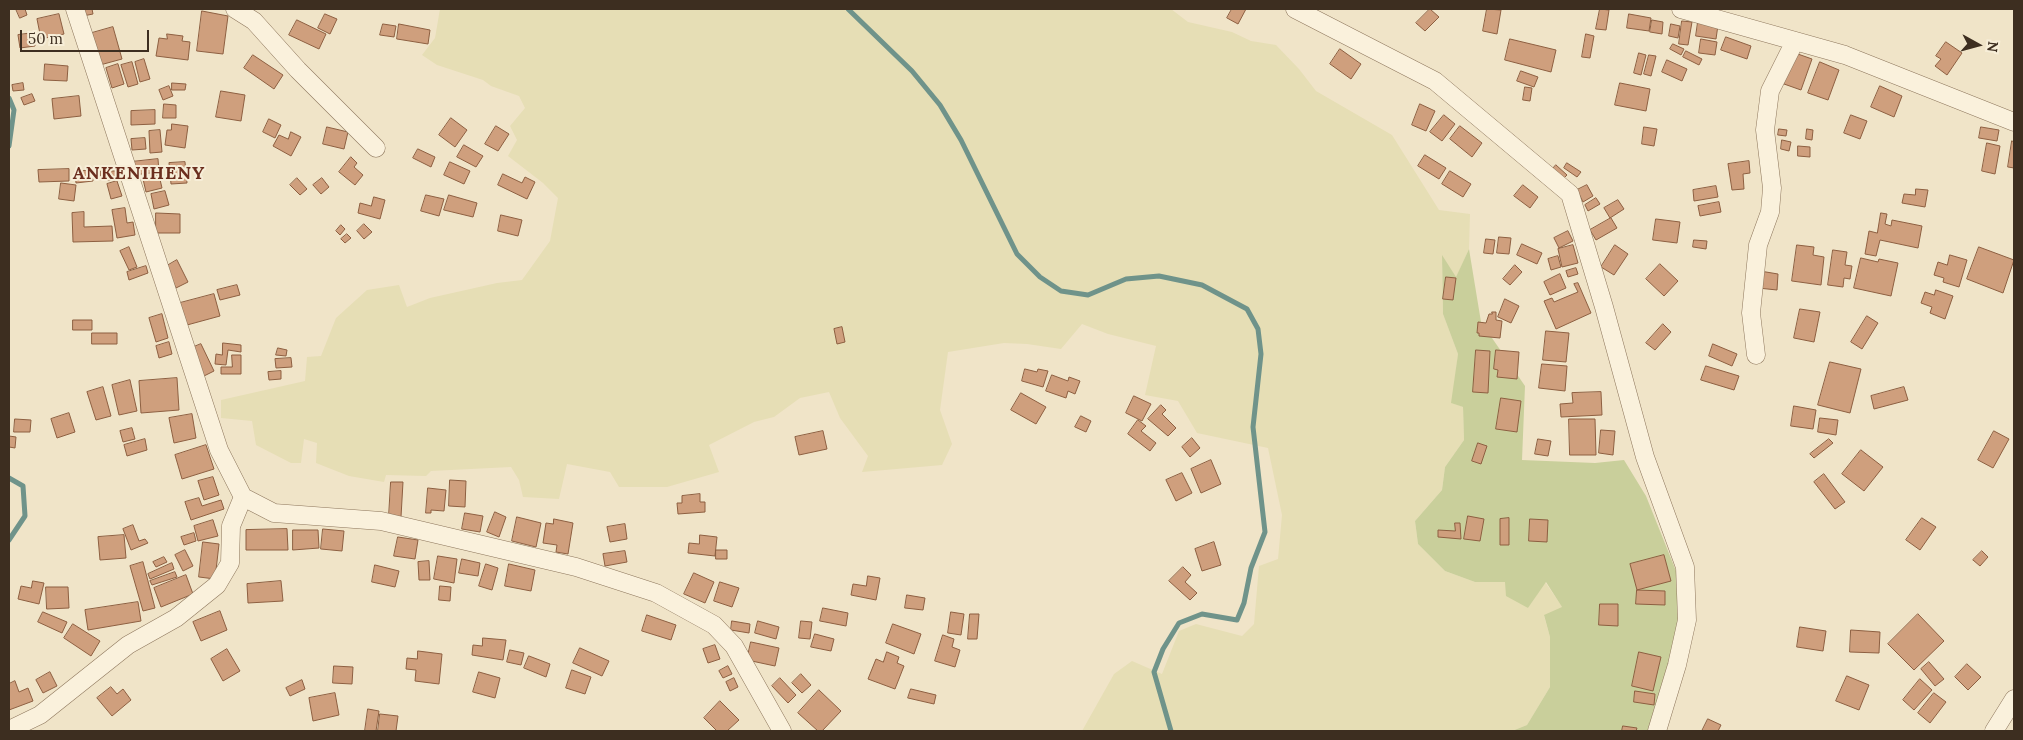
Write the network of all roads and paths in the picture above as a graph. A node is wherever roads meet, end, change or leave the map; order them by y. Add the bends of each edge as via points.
1 (75, 9) edge
2 (235, 9) edge
3 (1295, 9) edge
4 (1681, 9) edge
5 (1795, 41) junction
6 (2014, 122) edge
7 (376, 148) dead end
8 (1756, 355) dead end
9 (243, 497) junction
10 (2014, 699) edge
11 (1664, 727) edge
12 (9, 730) edge
13 (782, 731) edge
14 (1994, 731) edge

1 - 9 street via 219,450
2 - 7 street via 254,22
3 - 11 street via 1435,81 1570,194 1644,457 1685,567 1687,620
4 - 5 street
5 - 6 street via 1845,55
5 - 8 street via 1770,91 1765,130 1772,188 1770,212 1758,245 1751,312
9 - 12 street via 231,526 230,563 217,585 176,618 128,645 40,716
9 - 13 street via 274,513 381,521 576,567 656,593 714,625 734,646
10 - 14 street

